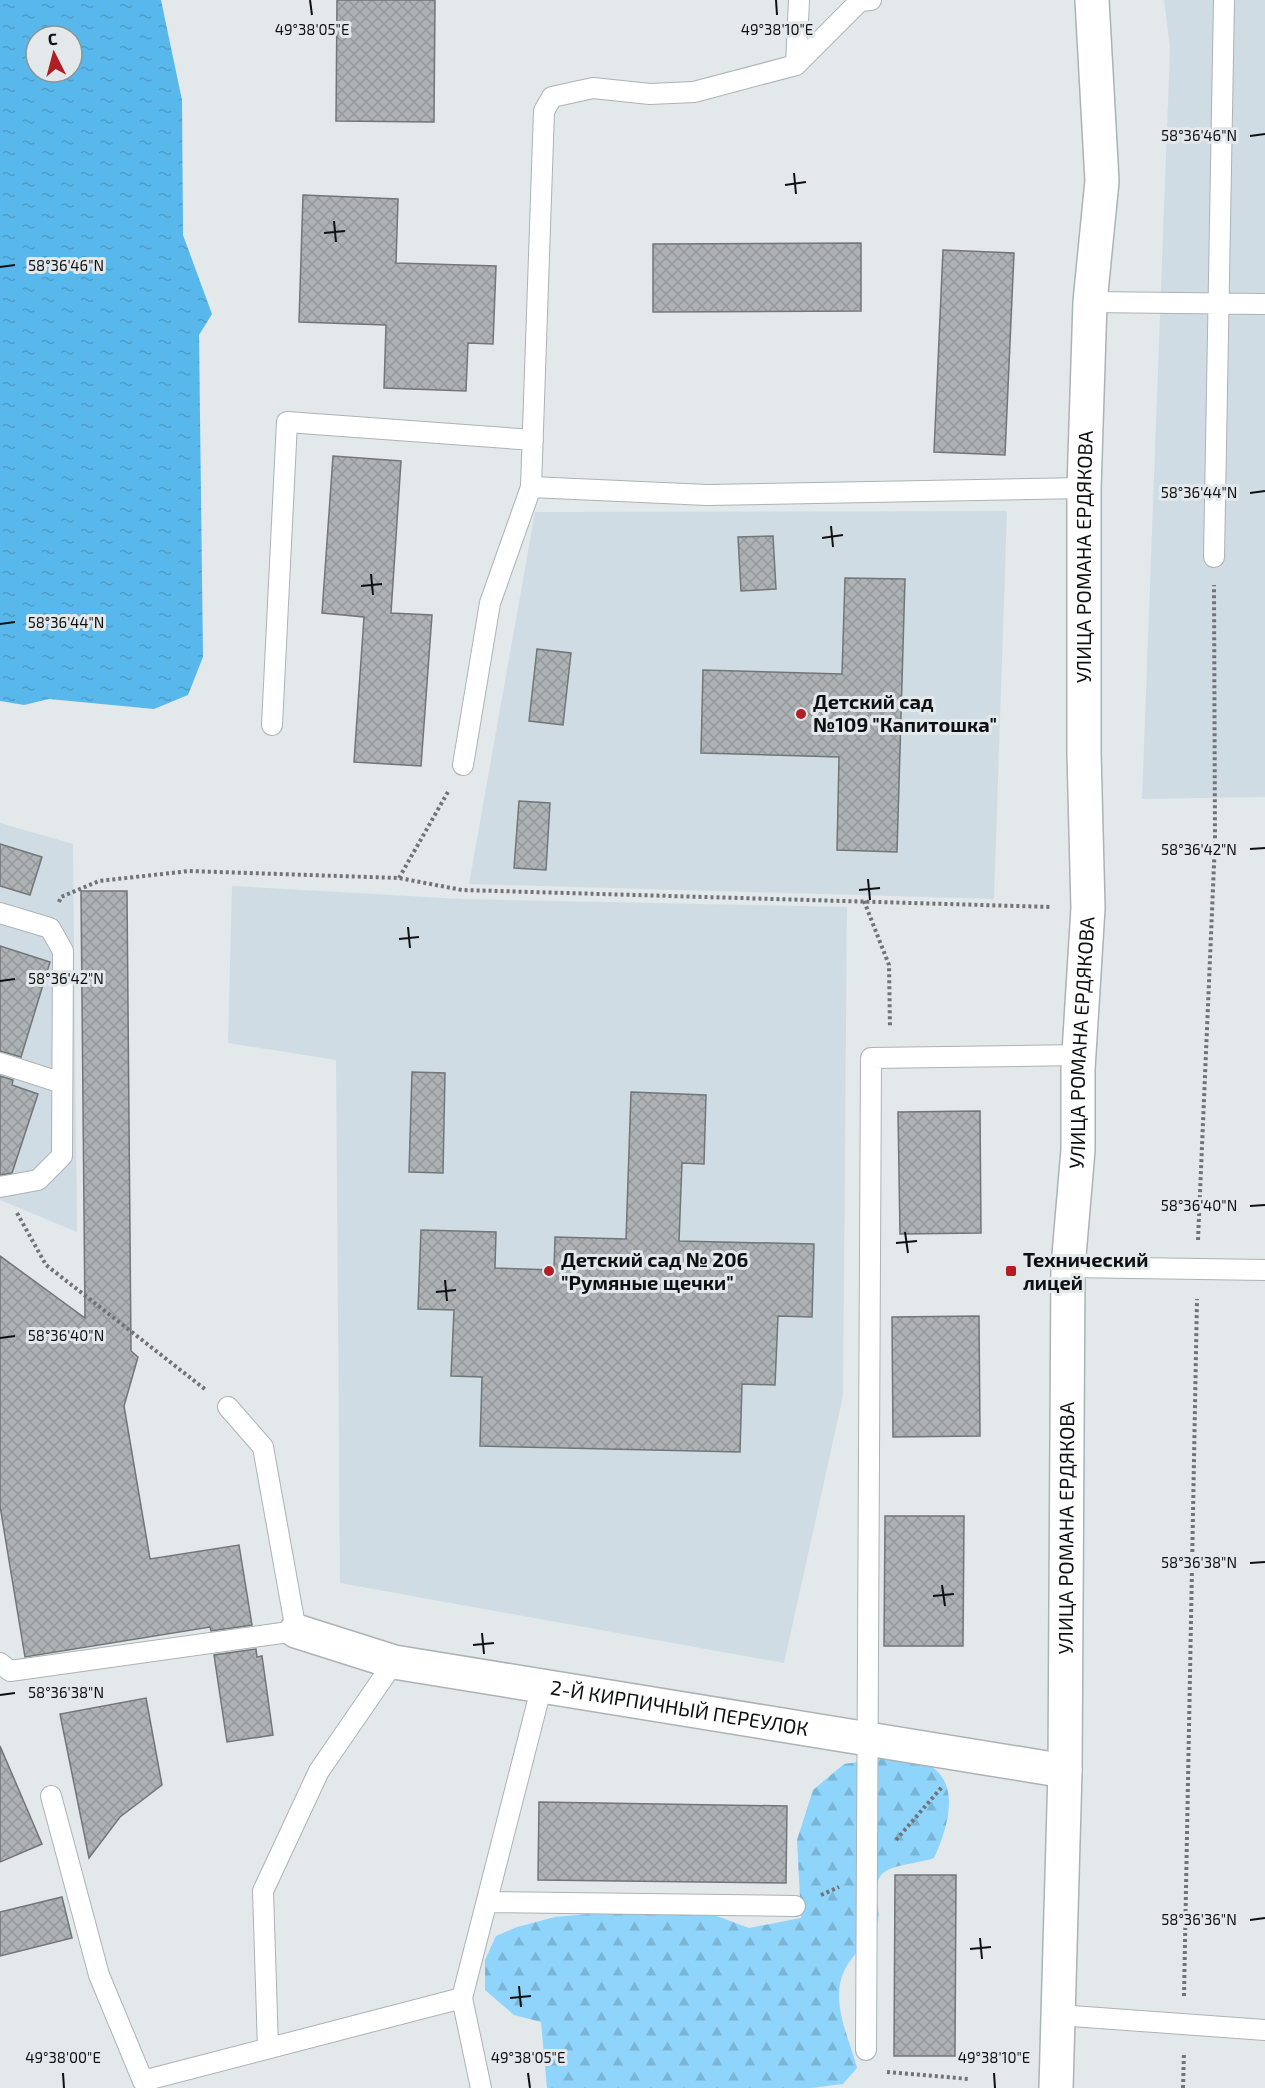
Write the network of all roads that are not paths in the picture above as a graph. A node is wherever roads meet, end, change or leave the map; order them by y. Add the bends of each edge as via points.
1 (799, 0) edge
2 (871, 0) edge
3 (1092, 0) edge
4 (1224, 0) edge
5 (796, 65) junction
6 (1090, 302) junction
7 (1218, 302) junction
8 (1265, 304) edge
9 (532, 440) junction
10 (531, 487) junction
11 (1084, 488) junction
12 (1214, 558) road end
13 (272, 724) dead end
14 (464, 765) road end
15 (0, 913) edge
16 (1079, 1055) junction
17 (0, 1063) edge
18 (62, 1083) junction
19 (2, 1187) edge
20 (1068, 1267) junction
21 (1265, 1270) edge
22 (228, 1407) road end
23 (296, 1631) junction
24 (394, 1662) junction
25 (0, 1663) edge
26 (542, 1685) junction
27 (867, 1739) junction
28 (1065, 1771) junction
29 (51, 1796) dead end
30 (487, 1902) junction
31 (795, 1906) dead end
32 (462, 1998) junction
33 (1058, 2015) junction
34 (1265, 2030) edge
35 (268, 2048) junction
36 (866, 2050) road end
37 (144, 2084) edge
38 (481, 2088) edge
39 (1056, 2088) edge

1 - 5 lane
2 - 5 lane via 860,1
3 - 6 street, УЛИЦА РОМАНА ЕРДЯКОВА via 1102,181
4 - 7 lane
5 - 9 lane via 694,92 650,94 593,88 552,97 544,111
6 - 7 lane
6 - 11 street, УЛИЦА РОМАНА ЕРДЯКОВА
7 - 8 lane
7 - 12 lane
9 - 10 lane
9 - 13 lane via 287,422
10 - 11 lane via 706,495
10 - 14 lane via 490,603
11 - 16 street, УЛИЦА РОМАНА ЕРДЯКОВА via 1088,908
15 - 18 lane via 50,928 63,951
16 - 20 street, УЛИЦА РОМАНА ЕРДЯКОВА via 1078,1150
16 - 27 lane via 871,1058
17 - 18 lane
18 - 19 lane via 62,1156 38,1180
20 - 21 lane
20 - 28 street, УЛИЦА РОМАНА ЕРДЯКОВА
22 - 23 lane via 263,1447
23 - 24 street, 2-Й КИРПИЧНЫЙ ПЕРЕУЛОК
23 - 25 lane via 10,1671
24 - 26 street, 2-Й КИРПИЧНЫЙ ПЕРЕУЛОК
24 - 35 lane via 319,1771 263,1891
26 - 27 street, 2-Й КИРПИЧНЫЙ ПЕРЕУЛОК
26 - 30 lane
27 - 28 street, 2-Й КИРПИЧНЫЙ ПЕРЕУЛОК
27 - 36 lane
28 - 33 street, УЛИЦА РОМАНА ЕРДЯКОВА
29 - 37 lane via 99,1976
30 - 31 lane
30 - 32 lane
32 - 35 lane
32 - 38 lane
33 - 34 lane
33 - 39 street, УЛИЦА РОМАНА ЕРДЯКОВА
35 - 37 lane

